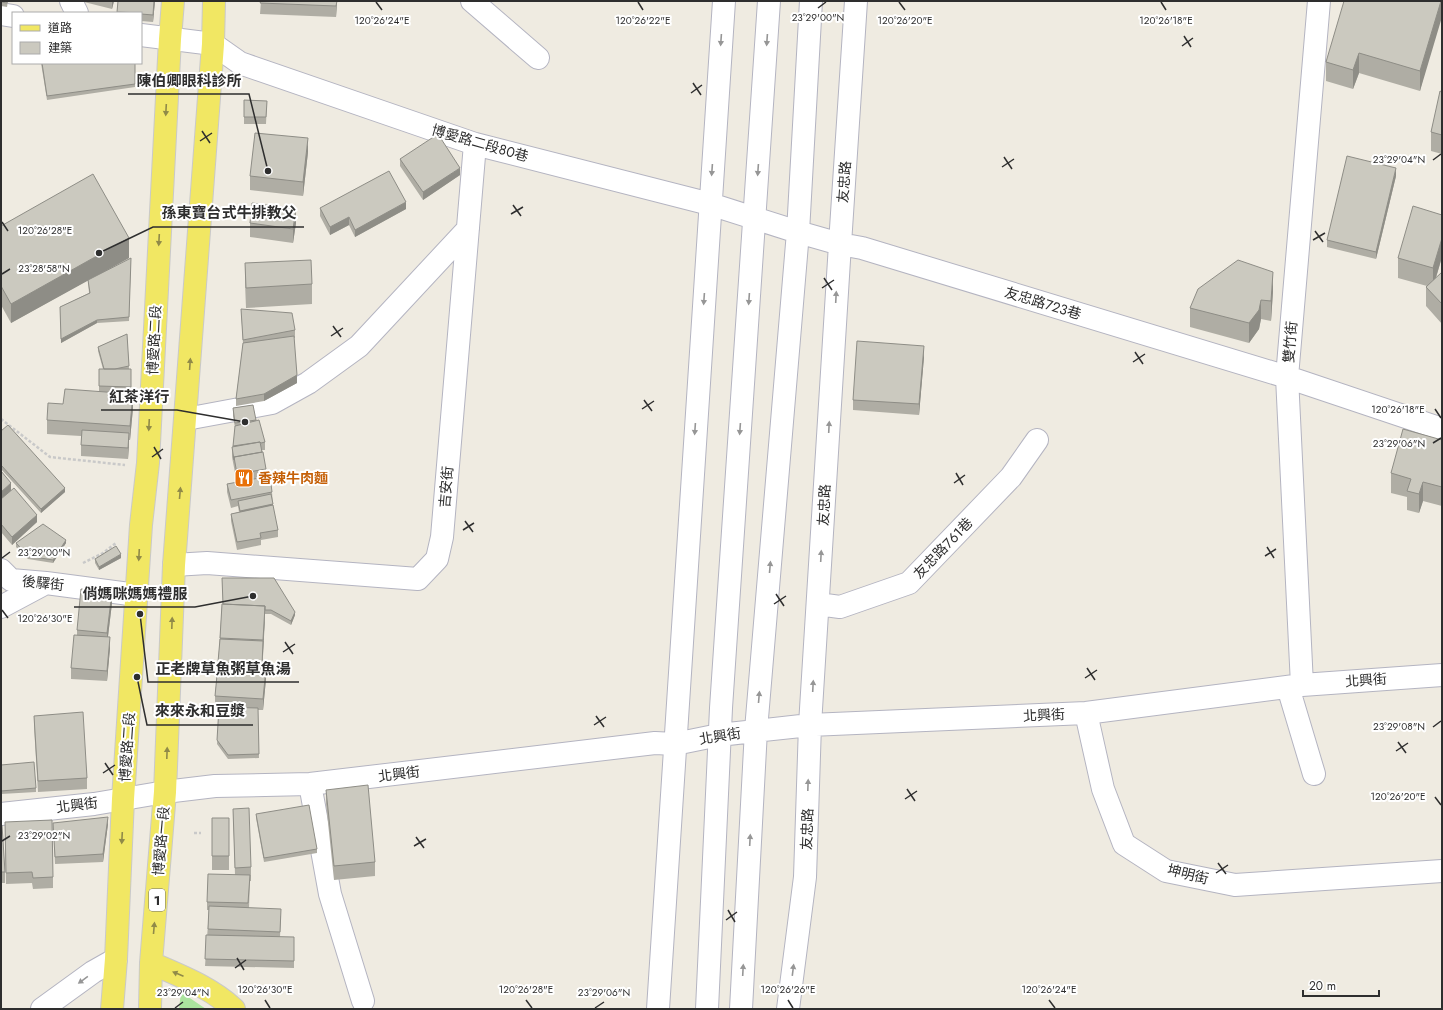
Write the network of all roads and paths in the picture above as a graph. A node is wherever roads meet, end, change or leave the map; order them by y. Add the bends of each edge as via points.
1 (71, 1) edge
2 (173, 1) edge
3 (214, 1) edge
4 (472, 1) edge
5 (724, 1) edge
6 (769, 1) edge
7 (811, 1) edge
8 (856, 1) edge
9 (1319, 1) edge
10 (76, 12) edge
11 (1, 14) edge
12 (12, 16) edge
13 (142, 35) edge
14 (170, 39) junction
15 (213, 44) junction
16 (538, 58) dead end
17 (475, 144) junction
18 (710, 204) junction
19 (755, 217) junction
20 (468, 229) junction
21 (798, 232) junction
22 (840, 244) junction
23 (1287, 377) junction
24 (1, 419) edge
25 (186, 419) junction
26 (1442, 428) edge
27 (1037, 440) dead end
28 (148, 462) junction
29 (141, 525) junction
30 (82, 564) dead end
31 (174, 565) junction
32 (1, 570) edge
33 (46, 583) junction
34 (137, 595) junction
35 (818, 604) junction
36 (1, 606) edge
37 (1442, 675) edge
38 (1295, 686) junction
39 (1086, 713) junction
40 (810, 725) junction
41 (756, 730) junction
42 (719, 735) junction
43 (675, 744) junction
44 (1314, 774) dead end
45 (310, 784) junction
46 (165, 792) junction
47 (123, 799) junction
48 (1, 814) edge
49 (194, 833) dead end
50 (201, 833) dead end
51 (1442, 871) edge
52 (116, 959) junction
53 (151, 963) junction
54 (364, 1001) dead end
55 (42, 1009) edge
56 (112, 1009) edge
57 (150, 1009) edge
58 (234, 1009) edge
59 (658, 1009) edge
60 (707, 1009) edge
61 (741, 1009) edge
62 (788, 1009) edge

1 - 10 street
2 - 14 main road, 博愛路二段
3 - 15 main road, 1
4 - 16 street
5 -> 18 street
6 -> 19 street
7 - 21 street
8 - 22 street, 友忠路
9 - 23 street, 雙竹街
11 - 12 street
13 - 14 street, 博愛路二段80巷
14 - 15 street, 博愛路二段80巷
14 -> 28 main road, 博愛路二段
15 - 17 street, 博愛路二段80巷 via 240,64
25 -> 15 main road, 1
17 - 18 street, 博愛路二段80巷
17 - 20 street, 吉安街
18 - 19 street, 博愛路二段80巷
18 -> 43 street
19 - 21 street, 博愛路二段80巷
19 -> 42 street
20 - 25 street via 360,346 308,383 272,403
20 - 31 street, 吉安街 via 442,537 437,559 418,579 207,563
21 - 22 street, 友忠路723巷
41 -> 21 street
22 - 23 street, 友忠路723巷 via 862,248
35 -> 22 street, 友忠路
23 - 26 street, 友忠路723巷
23 - 38 street, 雙竹街
24 - 28 path via 50,457 127,465
31 -> 25 main road, 1
27 - 35 street, 友忠路761巷 via 1011,477 909,583 840,606
28 - 29 main road, 博愛路二段
29 - 30 path via 103,553
29 -> 34 main road, 博愛路二段
46 -> 31 main road, 1
32 - 33 street, 後驛街 via 11,580
33 - 34 street, 後驛街
33 - 36 street
34 - 47 main road, 博愛路二段
40 -> 35 street, 友忠路
37 - 38 street, 北興街
38 - 39 street, 北興街
38 - 44 street, 雙竹街
39 - 40 street, 北興街
39 - 51 street, 坤明街 via 1103,789 1124,844 1166,871 1235,885
40 - 41 street, 北興街
62 -> 40 street, 友忠路 via 805,877
41 - 42 street, 北興街
61 -> 41 street
42 - 43 street, 北興街
42 - 60 street
43 - 45 street, 北興街 via 655,743
43 - 59 street
45 - 46 street, 北興街 via 215,786
45 - 54 street via 330,894
46 - 47 street, 北興街
53 -> 46 main road, 博愛路一段 / 1
47 - 48 street, 北興街
47 -> 52 main road
49 - 50 path
52 -> 55 street via 93,972
52 - 56 main road
53 - 57 main road, 博愛路一段 / 1
58 -> 53 main road via 223,998 198,983

